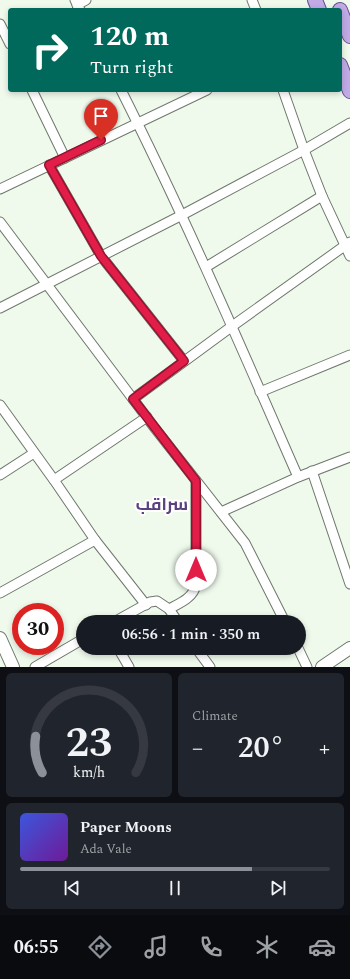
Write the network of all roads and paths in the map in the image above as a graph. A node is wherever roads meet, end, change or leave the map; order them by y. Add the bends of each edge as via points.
1 (86, 0) edge
2 (77, 5) edge
3 (342, 15) edge
4 (0, 24) edge
5 (350, 36) edge
6 (8, 40) edge
7 (342, 70) edge
8 (350, 91) edge
9 (33, 92) edge
10 (121, 92) edge
11 (203, 92) edge
12 (284, 92) edge
13 (137, 123) junction
14 (350, 123) edge
15 (304, 150) junction
16 (65, 158) junction
17 (49, 165) junction
18 (0, 189) edge
19 (322, 196) junction
20 (182, 215) junction
21 (0, 222) edge
22 (348, 243) edge
23 (101, 256) junction
24 (350, 256) edge
25 (206, 268) junction
26 (46, 283) junction
27 (0, 308) edge
28 (231, 327) junction
29 (350, 355) edge
30 (184, 361) junction
31 (260, 392) junction
32 (133, 399) junction
33 (0, 405) edge
34 (147, 417) junction
35 (34, 453) junction
36 (350, 457) edge
37 (312, 472) junction
38 (0, 475) edge
39 (298, 477) junction
40 (54, 480) junction
41 (196, 481) junction
42 (221, 512) junction
43 (95, 540) junction
44 (350, 584) edge
45 (0, 593) edge
46 (146, 605) junction
47 (169, 609) junction
48 (127, 615) edge
49 (173, 615) edge
50 (281, 615) edge
51 (0, 638) edge
52 (76, 643) edge
53 (350, 648) edge
54 (122, 655) edge
55 (201, 655) edge
56 (301, 655) edge
57 (13, 667) edge
58 (34, 667) edge
59 (129, 667) edge
60 (210, 667) edge
61 (307, 667) edge
62 (322, 667) edge

1 - 2 street
3 - 5 main road
4 - 6 street
7 - 8 main road
9 - 16 street
10 - 13 street
11 - 13 street
12 - 15 street
13 - 16 street
13 - 20 street
14 - 15 street
15 - 19 street
15 - 20 street
16 - 17 street
17 - 18 street
17 - 23 street
19 - 22 street
19 - 25 street
20 - 23 street
20 - 25 street
21 - 26 street
22 - 24 street
22 - 28 street
23 - 26 street
23 - 30 street
25 - 28 street
26 - 27 street
26 - 32 street
28 - 30 street
28 - 31 street
29 - 31 street
30 - 32 street
31 - 39 street
32 - 34 street
33 - 35 street
34 - 40 street
34 - 41 street
35 - 38 street
35 - 40 street
36 - 37 street
37 - 39 street
37 - 44 street
39 - 42 street
40 - 43 street
41 - 42 street
41 - 47 street via 195,591 190,597
42 - 50 street via 245,543
43 - 45 street
43 - 46 street
46 - 47 street via 158,601
46 - 48 street
47 - 49 street
51 - 57 street
52 - 58 street
53 - 62 street
54 - 59 street
55 - 60 street
56 - 61 street

